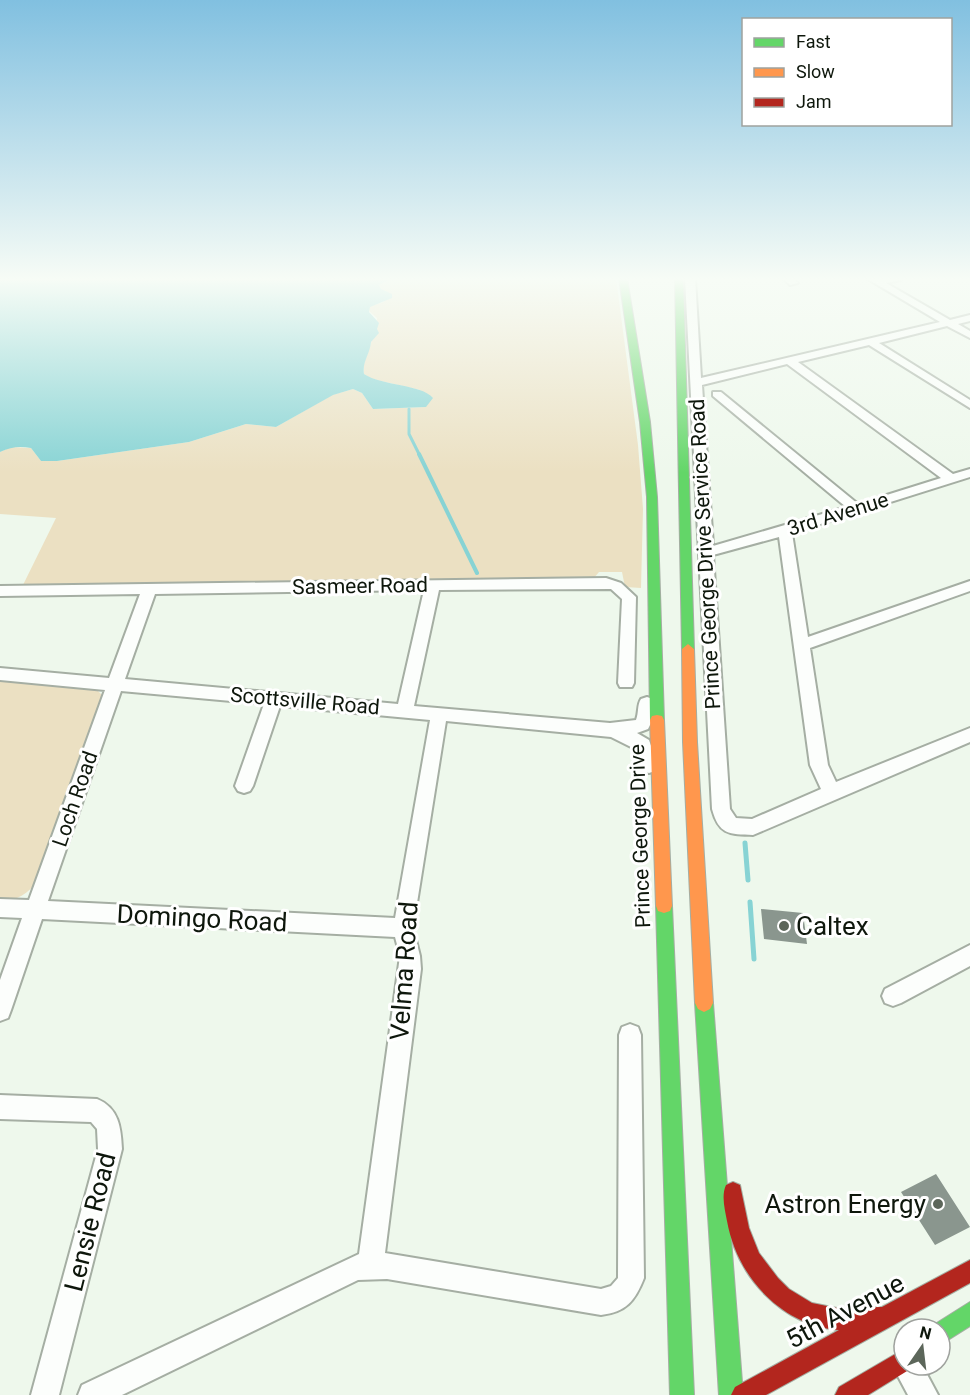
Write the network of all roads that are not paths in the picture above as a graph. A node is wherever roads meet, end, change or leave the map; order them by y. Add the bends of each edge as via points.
1 (634, 343) edge
2 (680, 343) edge
3 (693, 343) edge
4 (867, 343) edge
5 (873, 343) edge
6 (791, 362) junction
7 (695, 384) junction
8 (717, 394) dead end
9 (970, 405) edge
10 (970, 473) edge
11 (951, 479) junction
12 (855, 508) junction
13 (785, 531) junction
14 (706, 552) junction
15 (433, 585) junction
16 (970, 586) edge
17 (150, 589) junction
18 (0, 591) edge
19 (654, 642) junction
20 (802, 645) junction
21 (0, 674) edge
22 (626, 683) dead end
23 (114, 684) junction
24 (274, 698) junction
25 (405, 710) junction
26 (439, 714) junction
27 (610, 730) junction
28 (970, 735) edge
29 (244, 786) dead end
30 (832, 792) junction
31 (662, 824) junction
32 (0, 908) edge
33 (37, 910) junction
34 (403, 928) junction
35 (970, 955) edge
36 (893, 996) dead end
37 (0, 1010) edge
38 (630, 1035) dead end
39 (709, 1089) junction
40 (0, 1107) edge
41 (728, 1149) dead end
42 (731, 1172) dead end
43 (370, 1266) junction
44 (970, 1271) edge
45 (970, 1313) edge
46 (882, 1318) junction
47 (952, 1326) edge
48 (892, 1369) edge
49 (913, 1377) edge
50 (45, 1395) edge
51 (92, 1395) edge
52 (682, 1395) edge
53 (731, 1395) edge
54 (743, 1395) edge
55 (847, 1395) edge
56 (924, 1395) edge

1 - 19 main road, Prince George Drive via 650,468
2 - 39 main road via 689,723
3 - 7 street, Prince George Drive Service Road
4 - 6 street
5 - 9 street
6 - 7 street
6 - 11 street
7 - 14 street, Prince George Drive Service Road
8 - 12 street
10 - 11 street, 3rd Avenue
11 - 12 street, 3rd Avenue
12 - 13 street, 3rd Avenue
13 - 14 street, 3rd Avenue
13 - 20 street
14 - 30 street, Prince George Drive Service Road via 724,820 732,826 753,827
15 - 17 street, Sasmeer Road
15 - 22 street, Sasmeer Road via 616,586 630,601
15 - 25 street
16 - 20 street
17 - 18 street, Sasmeer Road
17 - 23 street, Loch Road
19 - 27 street, Scottsville Road via 645,720 636,727
19 - 31 main road, Prince George Drive
20 - 30 street via 819,765
21 - 23 street, Scottsville Road
23 - 24 street, Scottsville Road
23 - 33 street, Loch Road
24 - 25 street, Scottsville Road
24 - 29 street
25 - 26 street, Scottsville Road
26 - 27 street, Scottsville Road
26 - 34 street, Velma Road
27 - 31 street, Scottsville Road via 638,741 646,750 650,786
28 - 30 street
31 - 52 main road, Prince George Drive
32 - 33 street, Domingo Road
33 - 34 street, Domingo Road
33 - 37 street, Loch Road
34 - 43 street, Velma Road via 410,969
35 - 36 street
38 - 43 street via 632,1261 626,1293 616,1301 601,1302
39 - 41 main road
39 - 53 main road
40 - 50 street, Lensie Road via 97,1111 109,1125 110,1149
42 - 46 main road via 741,1237 771,1285 812,1314 843,1320
43 - 51 street via 344,1272
44 - 46 main road, 5th Avenue
45 - 47 main road
46 - 54 main road, 5th Avenue
48 - 55 main road
49 - 56 street

